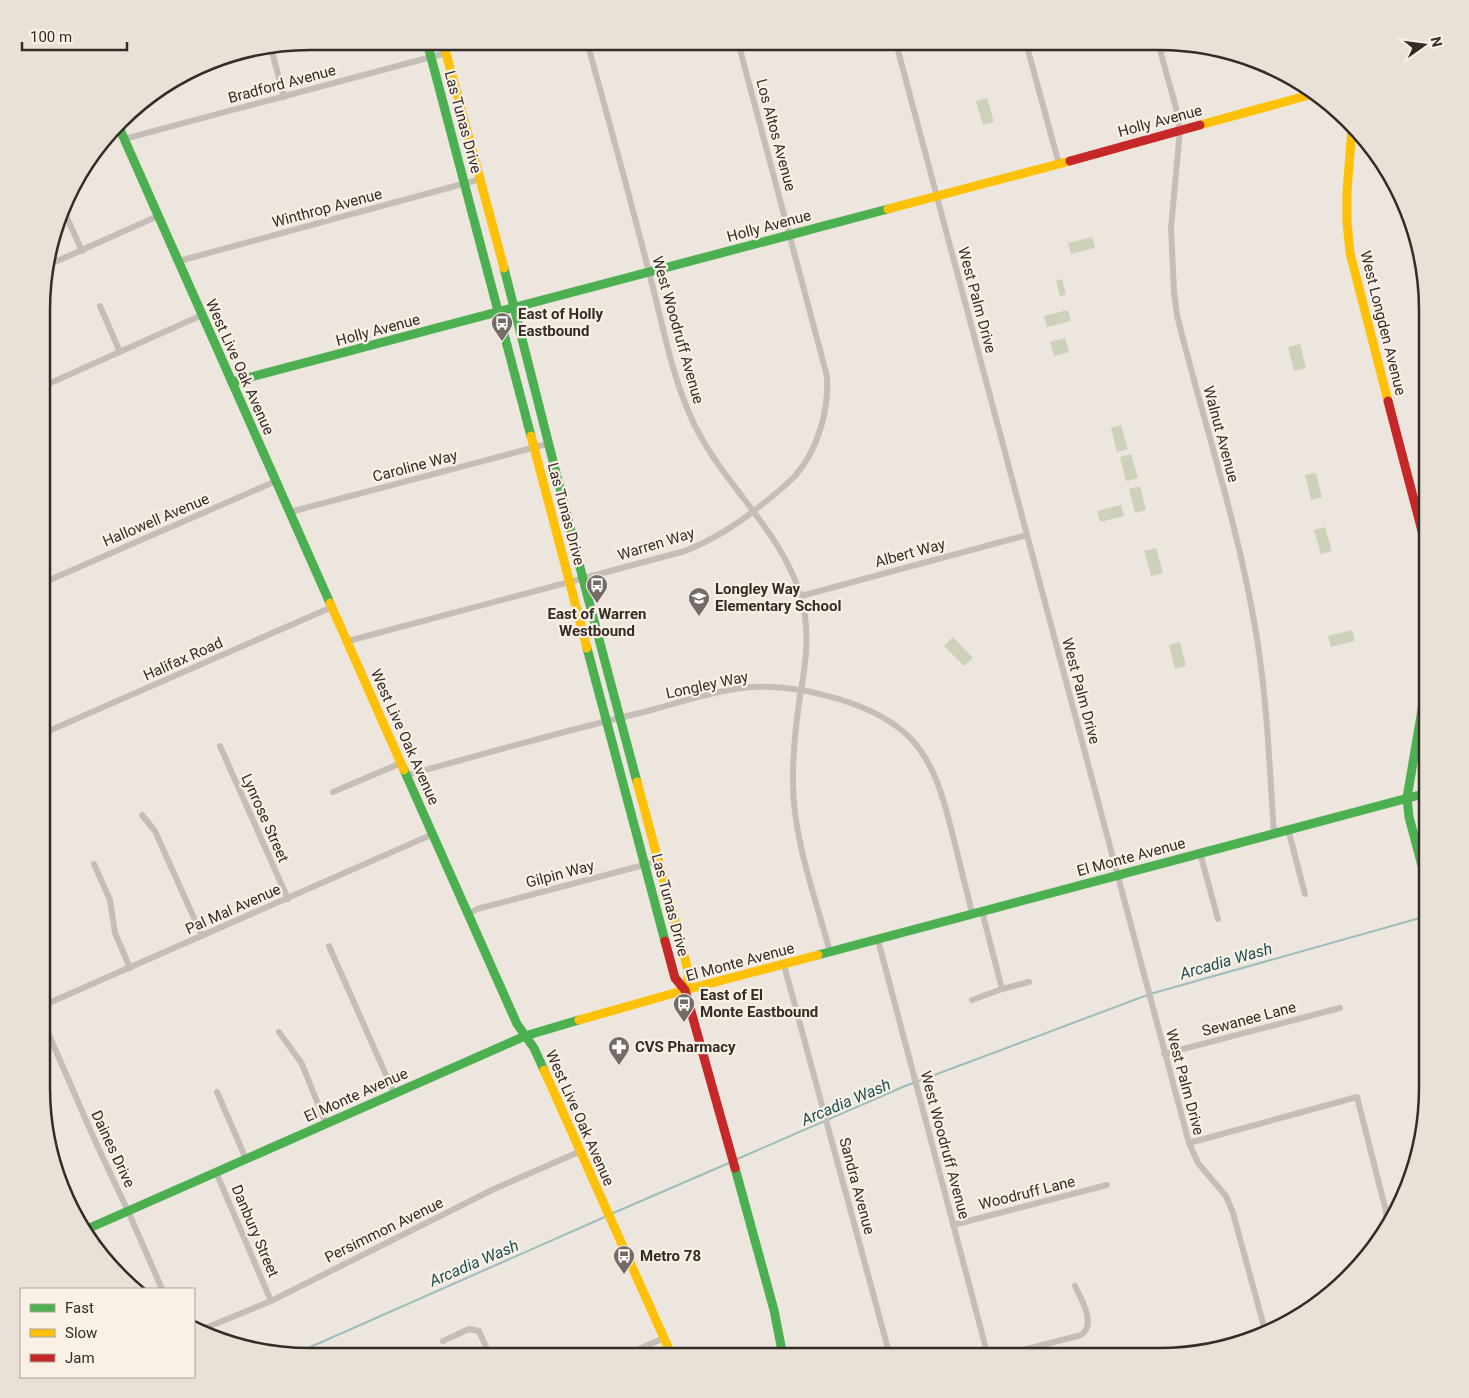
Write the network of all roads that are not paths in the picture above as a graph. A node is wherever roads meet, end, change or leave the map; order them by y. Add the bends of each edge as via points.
1 (429, 50) edge
2 (445, 50) edge
3 (589, 50) edge
4 (740, 50) edge
5 (898, 50) edge
6 (1028, 50) edge
7 (1160, 50) edge
8 (272, 53) edge
9 (446, 53) junction
10 (431, 58) junction
11 (1306, 96) edge
12 (284, 97) junction
13 (1180, 130) junction
14 (121, 131) edge
15 (1351, 134) edge
16 (124, 139) junction
17 (1059, 164) junction
18 (481, 179) junction
19 (465, 184) junction
20 (936, 196) junction
21 (158, 216) junction
22 (67, 218) edge
23 (790, 234) junction
24 (82, 250) junction
25 (179, 261) junction
26 (54, 262) edge
27 (649, 272) junction
28 (100, 306) dead end
29 (514, 308) junction
30 (498, 312) junction
31 (202, 315) junction
32 (120, 352) junction
33 (50, 382) edge
34 (232, 382) junction
35 (547, 444) junction
36 (534, 448) junction
37 (276, 481) junction
38 (290, 512) junction
39 (754, 512) junction
40 (1419, 519) edge
41 (1026, 535) junction
42 (583, 579) junction
43 (50, 580) edge
44 (570, 582) junction
45 (801, 596) junction
46 (332, 607) junction
47 (348, 642) junction
48 (802, 690) junction
49 (620, 718) junction
50 (607, 721) junction
51 (1419, 727) edge
52 (50, 730) edge
53 (220, 746) dead end
54 (401, 763) junction
55 (407, 775) junction
56 (333, 792) dead end
57 (1419, 795) edge
58 (1407, 798) junction
59 (142, 815) dead end
60 (1288, 829) junction
61 (1274, 833) junction
62 (433, 834) junction
63 (1200, 853) junction
64 (1419, 854) edge
65 (659, 860) junction
66 (94, 864) dead end
67 (644, 865) junction
68 (1117, 875) junction
69 (1305, 894) dead end
70 (288, 899) junction
71 (982, 911) junction
72 (972, 913) junction
73 (468, 914) junction
74 (1218, 919) dead end
75 (202, 936) junction
76 (878, 940) junction
77 (329, 946) dead end
78 (830, 952) junction
79 (784, 965) junction
80 (130, 968) junction
81 (1029, 982) dead end
82 (1002, 989) junction
83 (686, 990) junction
84 (972, 1000) dead end
85 (50, 1003) edge
86 (1340, 1008) dead end
87 (279, 1032) dead end
88 (525, 1036) junction
89 (50, 1037) edge
90 (1164, 1054) junction
91 (217, 1092) dead end
92 (394, 1093) junction
93 (326, 1124) junction
94 (1189, 1143) junction
95 (581, 1152) junction
96 (246, 1159) junction
97 (216, 1172) junction
98 (1107, 1185) dead end
99 (128, 1211) junction
100 (1386, 1214) edge
101 (953, 1225) junction
102 (91, 1227) edge
103 (1075, 1286) dead end
104 (162, 1288) edge
105 (271, 1301) junction
106 (1264, 1326) edge
107 (208, 1327) edge
108 (664, 1338) junction
109 (443, 1341) dead end
110 (486, 1348) edge
111 (642, 1348) edge
112 (668, 1348) edge
113 (781, 1348) edge
114 (888, 1348) edge
115 (986, 1348) edge
116 (1031, 1348) edge

1 - 10 street, Las Tunas Drive
2 - 9 street, Las Tunas Drive
3 - 27 street, West Woodruff Avenue
4 - 23 street, Los Altos Avenue
5 - 20 street, West Palm Drive
6 - 17 street
7 - 13 street, Walnut Avenue
8 - 12 street
9 - 10 street, Bradford Avenue
9 - 18 street, Las Tunas Drive
10 - 12 street, Bradford Avenue
10 - 19 street, Las Tunas Drive
11 - 13 street, Holly Avenue
12 - 16 street, Bradford Avenue
13 - 17 street, Holly Avenue
13 - 61 street, Walnut Avenue via 1171,228 1177,315 1246,578 1266,719
14 - 16 street, West Live Oak Avenue
15 - 40 street, West Longden Avenue via 1346,197 1350,253
16 - 21 street, West Live Oak Avenue
17 - 20 street, Holly Avenue
18 - 19 street, Winthrop Avenue
18 - 29 street, Las Tunas Drive
19 - 25 street, Winthrop Avenue
19 - 30 street, Las Tunas Drive
20 - 23 street, Holly Avenue
20 - 41 street, West Palm Drive
21 - 24 street
21 - 25 street, West Live Oak Avenue
22 - 24 street
23 - 27 street, Holly Avenue
23 - 39 street, Warren Way via 827,376 828,391 818,438 796,475
24 - 26 street
25 - 31 street, West Live Oak Avenue
27 - 29 street, Holly Avenue
27 - 39 street, West Woodruff Avenue via 672,364 696,429 719,468
28 - 32 street
29 - 30 street, Holly Avenue
29 - 35 street, Las Tunas Drive
30 - 34 street, Holly Avenue
30 - 36 street, Las Tunas Drive
31 - 32 street
31 - 34 street, West Live Oak Avenue
32 - 33 street
34 - 37 street, West Live Oak Avenue
35 - 36 street, Caroline Way
35 - 42 street, Las Tunas Drive
36 - 38 street, Caroline Way
36 - 44 street, Las Tunas Drive
37 - 38 street, West Live Oak Avenue
37 - 43 street, Hallowell Avenue
38 - 46 street, West Live Oak Avenue
39 - 42 street, Warren Way via 718,536 691,548
39 - 45 street, West Woodruff Avenue via 789,563
41 - 45 street, Albert Way
41 - 68 street, West Palm Drive
42 - 44 street, Warren Way
42 - 49 street, Las Tunas Drive
44 - 47 street, Warren Way
44 - 50 street, Las Tunas Drive
45 - 48 street, West Woodruff Avenue via 807,639
46 - 47 street, West Live Oak Avenue
46 - 52 street, Halifax Road
47 - 54 street, West Live Oak Avenue
48 - 49 street, Longley Way via 752,687 730,690
48 - 72 street, Longley Way via 881,715 913,740 935,776
48 - 78 street, West Woodruff Avenue via 793,752 795,816
49 - 50 street, Longley Way
49 - 65 street, Las Tunas Drive
50 - 55 street, Longley Way
50 - 67 street, Las Tunas Drive
51 - 58 street
53 - 70 street, Lynrose Street
54 - 55 street, West Live Oak Avenue
54 - 56 street
55 - 62 street, West Live Oak Avenue
57 - 58 street, El Monte Avenue
58 - 60 street, El Monte Avenue
58 - 64 street
59 - 75 street via 155,831
60 - 61 street, El Monte Avenue
60 - 69 street
61 - 63 street, El Monte Avenue
62 - 70 street, Pal Mal Avenue
62 - 73 street, West Live Oak Avenue
63 - 68 street, El Monte Avenue
63 - 74 street
65 - 67 street, Gilpin Way
65 - 83 street, Las Tunas Drive via 690,977
66 - 80 street via 110,900 114,933
67 - 73 street, Gilpin Way
67 - 83 street, Las Tunas Drive via 675,978
68 - 71 street, El Monte Avenue
68 - 90 street, West Palm Drive
70 - 75 street, Pal Mal Avenue
71 - 72 street, El Monte Avenue
71 - 82 street
72 - 76 street, El Monte Avenue
73 - 88 street, West Live Oak Avenue
75 - 80 street, Pal Mal Avenue
76 - 78 street, El Monte Avenue
76 - 101 street, West Woodruff Avenue
77 - 92 street
78 - 79 street, El Monte Avenue
79 - 83 street, El Monte Avenue
79 - 114 street, Sandra Avenue
80 - 85 street, Pal Mal Avenue
81 - 82 street
82 - 84 street
83 - 88 street, El Monte Avenue
83 - 113 street, Las Tunas Drive via 774,1310
86 - 90 street, Sewanee Lane
87 - 93 street via 302,1064
88 - 92 street, El Monte Avenue
88 - 95 street, West Live Oak Avenue via 542,1064
89 - 99 street, Daines Drive
90 - 94 street, West Palm Drive
91 - 96 street
92 - 93 street, El Monte Avenue
93 - 96 street, El Monte Avenue
94 - 100 street via 1357,1097
94 - 106 street, West Palm Drive via 1198,1163 1226,1196 1233,1213
95 - 105 street, Persimmon Avenue via 502,1186
95 - 108 street, West Live Oak Avenue
96 - 97 street, El Monte Avenue
97 - 99 street, El Monte Avenue
97 - 105 street, Danbury Street
98 - 101 street, Woodruff Lane
99 - 102 street, El Monte Avenue
99 - 104 street, Daines Drive
101 - 115 street, West Woodruff Avenue
103 - 116 street via 1087,1319 1085,1332
105 - 107 street, Persimmon Avenue
108 - 111 street
108 - 112 street, West Live Oak Avenue
109 - 110 street via 469,1329 479,1332

